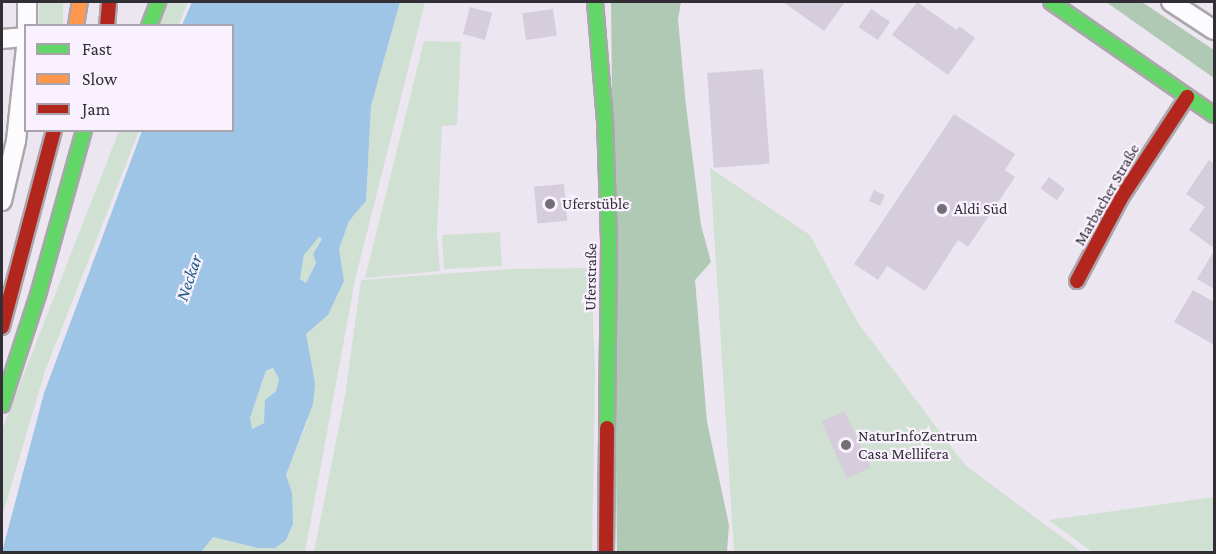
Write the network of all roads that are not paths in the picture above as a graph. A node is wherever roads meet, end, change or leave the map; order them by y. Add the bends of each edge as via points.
1 (27, 2) edge
2 (80, 2) edge
3 (109, 2) edge
4 (158, 2) edge
5 (595, 2) edge
6 (1051, 2) edge
7 (1171, 2) edge
8 (27, 24) edge
9 (76, 24) edge
10 (107, 24) edge
11 (150, 24) edge
12 (1215, 30) edge
13 (24, 37) edge
14 (2, 39) edge
15 (24, 67) edge
16 (1187, 97) junction
17 (1215, 115) edge
18 (53, 132) edge
19 (83, 132) edge
20 (98, 140) dead end
21 (2, 201) edge
22 (64, 208) junction
23 (1077, 281) dead end
24 (2, 327) edge
25 (2, 405) edge
26 (606, 552) edge

1 - 8 street
2 - 9 main road
3 - 10 main road
4 - 11 main road
5 - 26 main road, Uferstraße via 605,120 609,242
6 - 16 main road
7 - 12 street
13 - 14 street
15 - 21 street via 16,141
16 - 17 main road
16 - 23 main road, Marbacher Straße via 1121,198
18 - 24 main road
19 - 22 main road
20 - 22 main road
22 - 25 main road

